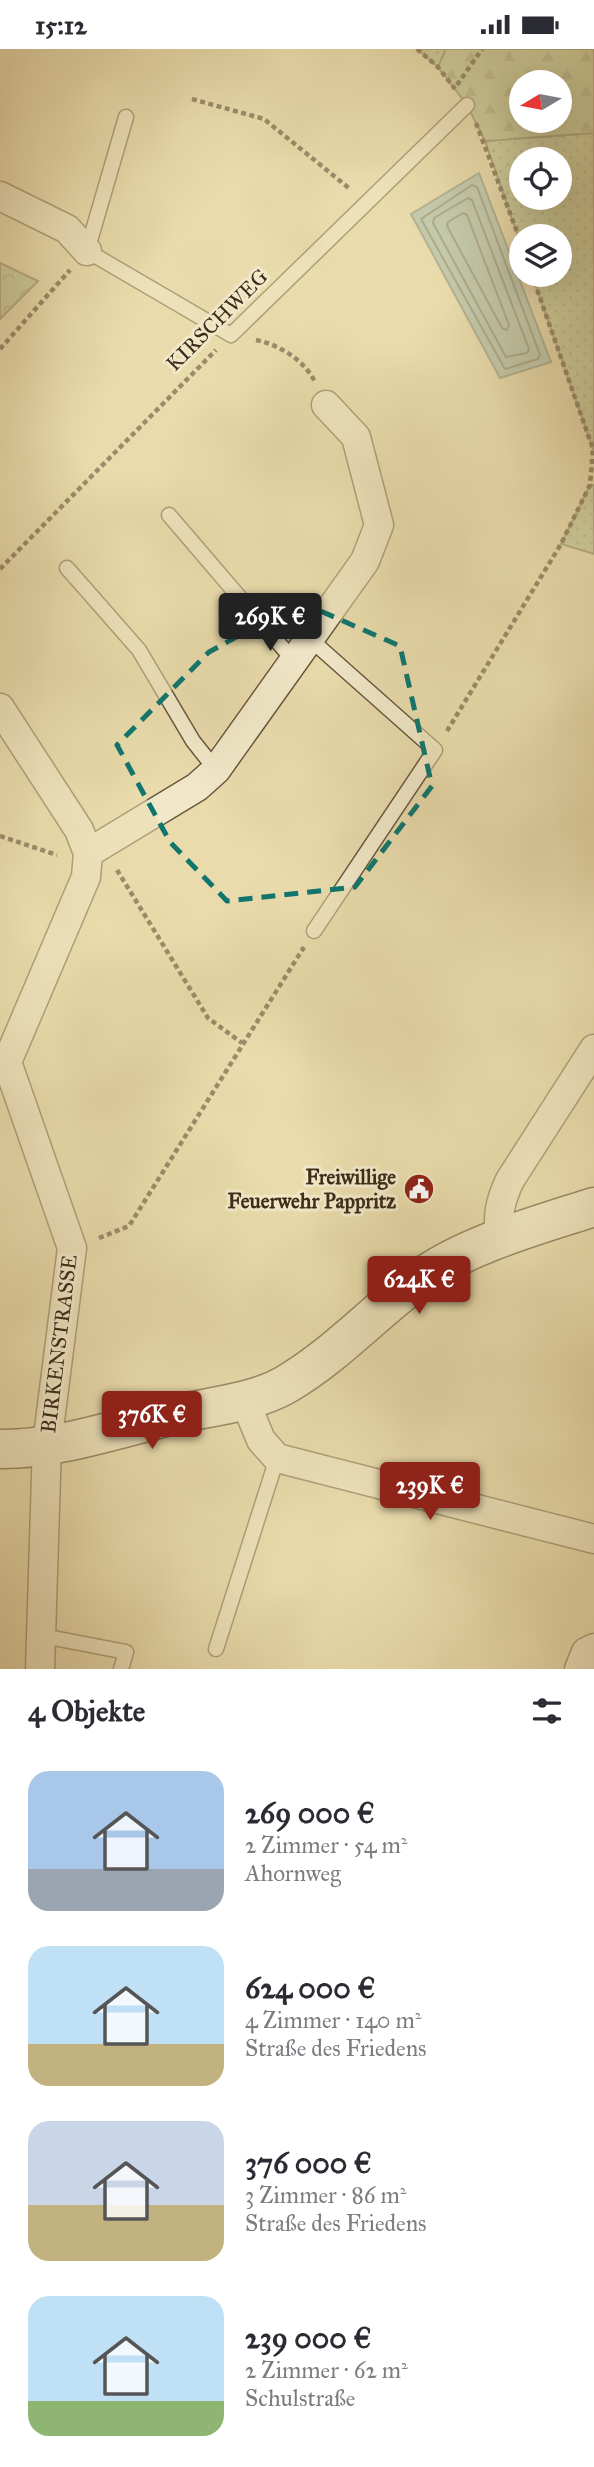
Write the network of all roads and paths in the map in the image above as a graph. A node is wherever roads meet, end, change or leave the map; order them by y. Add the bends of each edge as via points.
1 (417, 49) edge
2 (482, 49) edge
3 (454, 88) junction
4 (192, 99) dead end
5 (467, 105) junction
6 (126, 117) dead end
7 (0, 196) edge
8 (367, 203) junction
9 (515, 224) edge
10 (87, 251) junction
11 (536, 287) edge
12 (231, 335) junction
13 (0, 349) edge
14 (326, 405) joint
15 (170, 515) dead end
16 (0, 569) edge
17 (67, 569) dead end
18 (302, 650) junction
19 (0, 708) edge
20 (435, 750) junction
21 (216, 770) junction
22 (0, 836) edge
23 (95, 849) junction
24 (314, 931) joint
25 (242, 1043) junction
26 (594, 1049) edge
27 (4, 1063) edge
28 (594, 1206) edge
29 (501, 1240) junction
30 (72, 1248) junction
31 (244, 1399) junction
32 (47, 1444) junction
33 (0, 1449) edge
34 (277, 1458) junction
35 (594, 1539) edge
36 (43, 1636) junction
37 (594, 1648) edge
38 (216, 1649) dead end
39 (40, 1669) edge
40 (121, 1669) edge
41 (579, 1669) edge

1 - 3 path
2 - 3 path
3 - 5 path
4 - 8 path via 264,119
5 - 8 lane, KIRSCHWEG
5 - 9 path
6 - 10 lane
7 - 10 street via 67,229
8 - 12 lane, KIRSCHWEG
10 - 12 lane
10 - 13 path
11 - 20 path via 593,449 590,485 561,544
12 - 14 path via 274,344 300,363 308,369
12 - 16 path, KIRSCHWEG
14 - 18 street via 356,437 379,526 365,561
15 - 18 lane
17 - 21 lane via 139,649 193,741
18 - 20 lane
18 - 21 street
19 - 23 street
20 - 24 lane
21 - 23 street via 197,787
22 - 23 path via 71,860
23 - 25 path via 208,1018
23 - 27 street, BIRKENSTRASSE
24 - 25 path
25 - 30 path via 129,1226
26 - 29 street via 510,1180 497,1223
27 - 30 street, BIRKENSTRASSE
28 - 29 street
29 - 31 street via 441,1265 314,1367 281,1387
30 - 32 street, BIRKENSTRASSE
31 - 32 street
31 - 34 street via 261,1440
32 - 33 street
32 - 36 street, BIRKENSTRASSE
34 - 35 street
34 - 38 lane
36 - 39 street, BIRKENSTRASSE
36 - 40 lane via 126,1652
37 - 41 street via 586,1653

